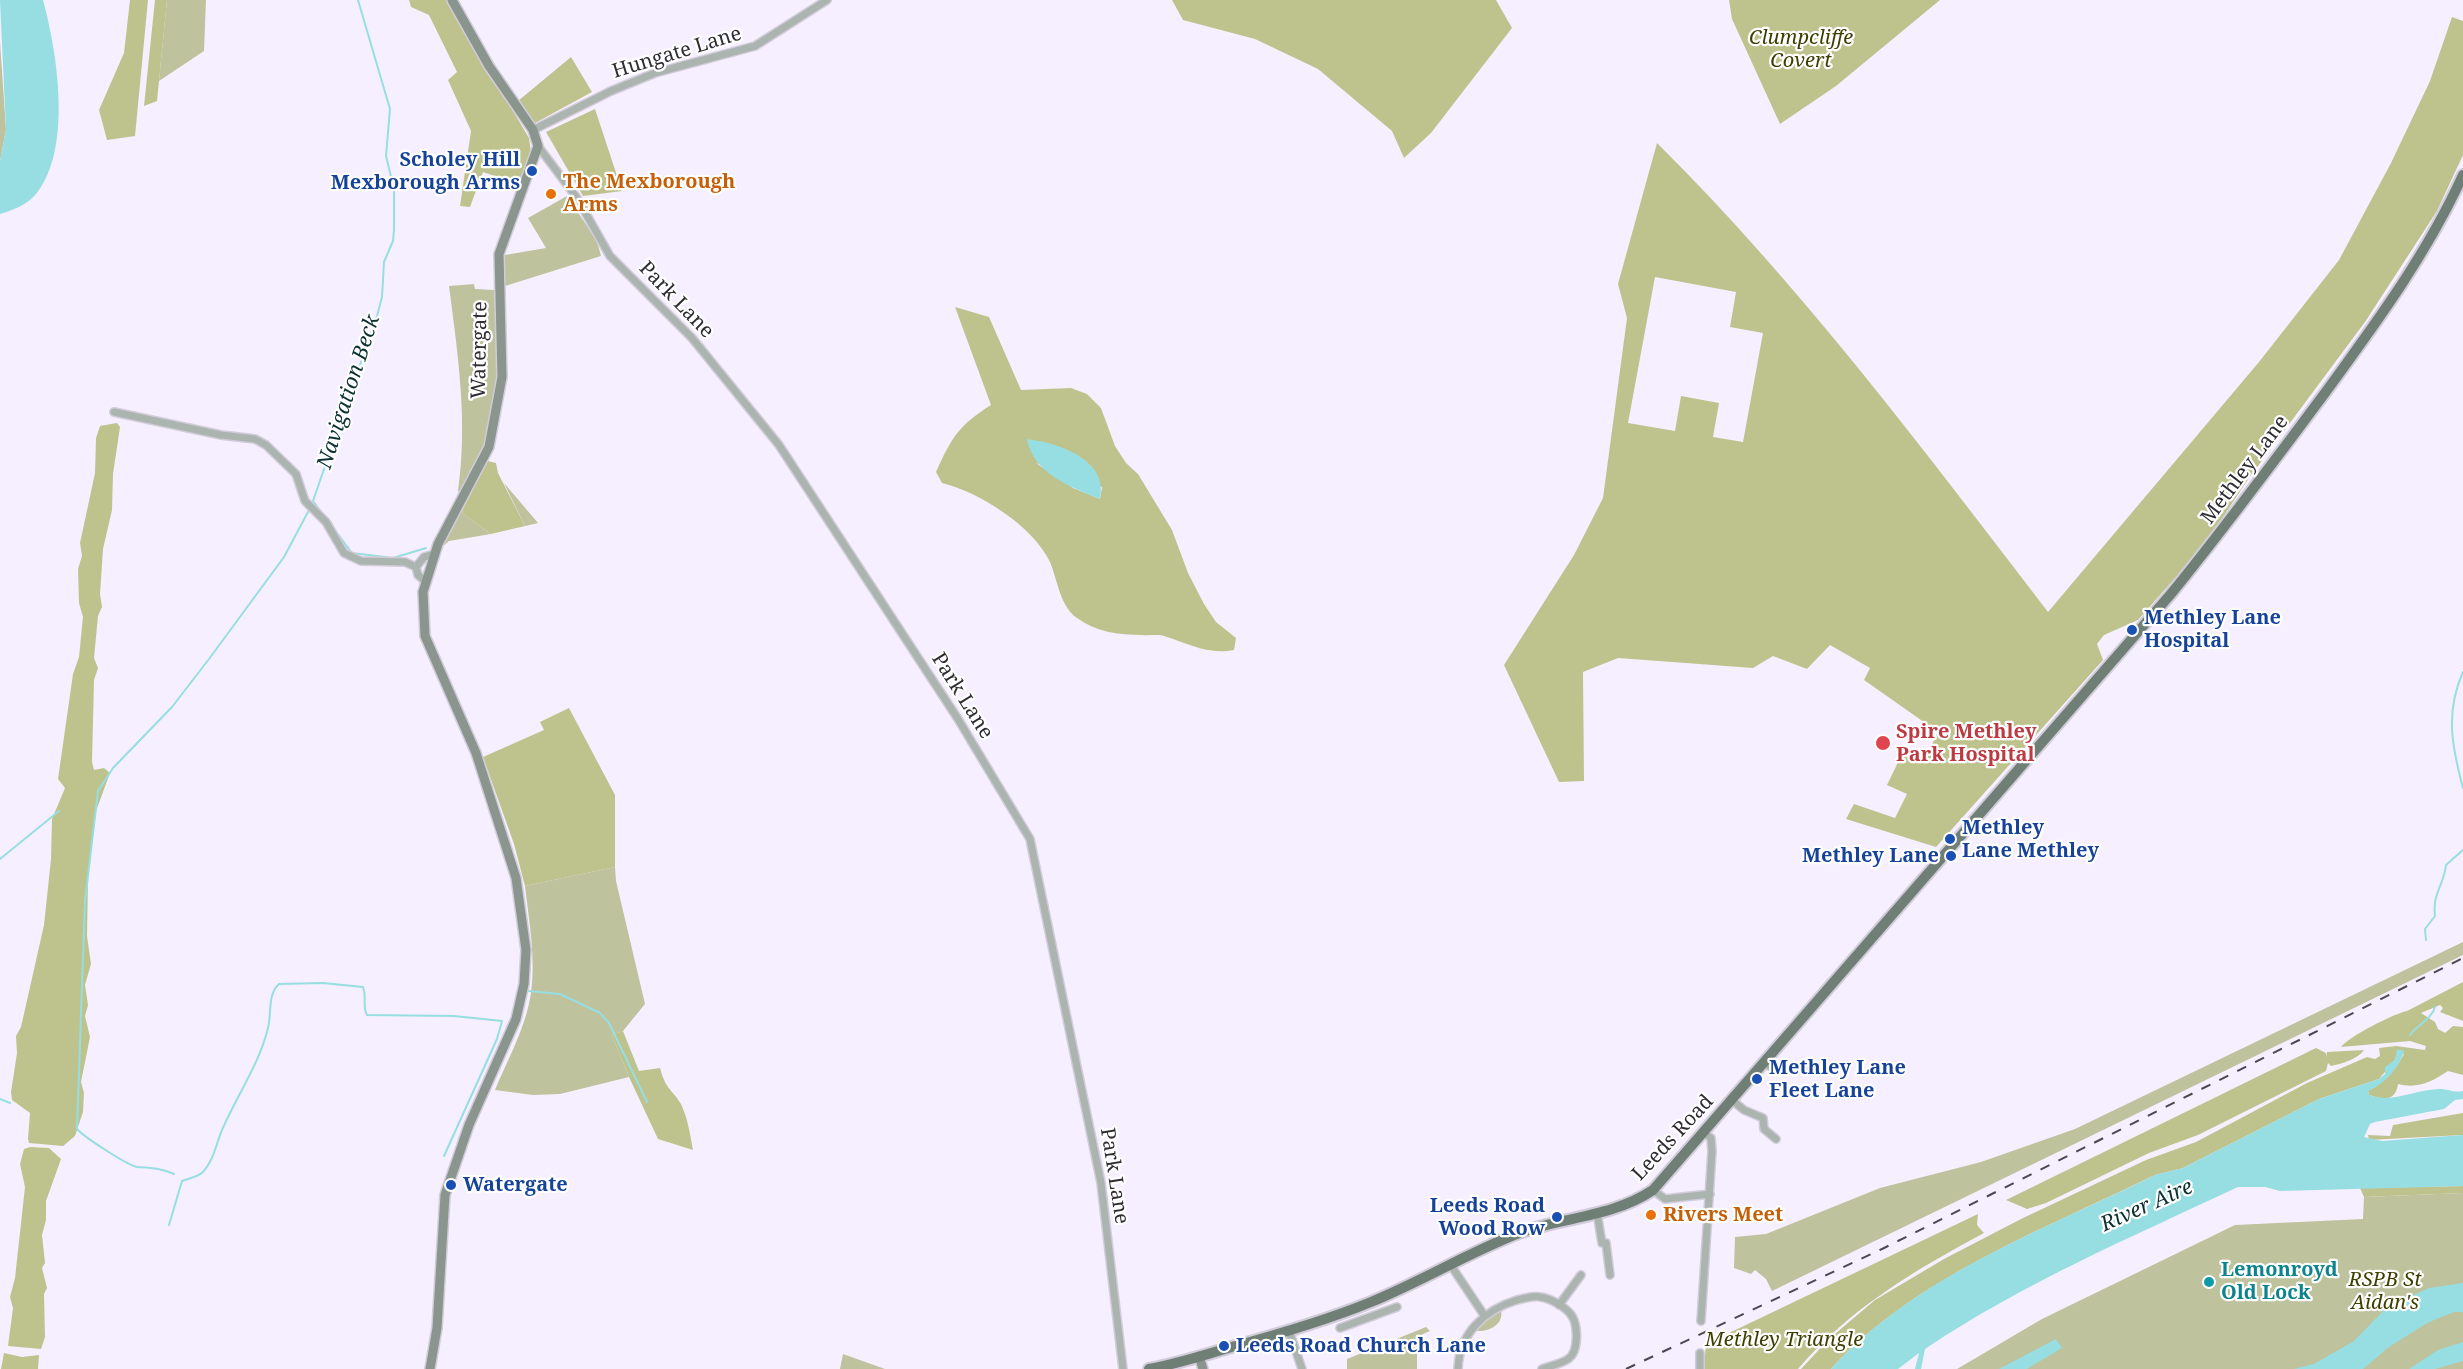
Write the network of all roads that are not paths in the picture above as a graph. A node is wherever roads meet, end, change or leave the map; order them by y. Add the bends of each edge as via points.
1 (452, 0) edge
2 (827, 0) edge
3 (533, 130) junction
4 (538, 146) junction
5 (2463, 175) edge
6 (114, 412) dead end
7 (435, 554) junction
8 (416, 567) junction
9 (425, 581) junction
10 (1763, 1063) junction
11 (1816, 1068) dead end
12 (1732, 1100) junction
13 (1704, 1133) junction
14 (1776, 1139) dead end
15 (1653, 1191) junction
16 (1710, 1194) junction
17 (1597, 1213) junction
18 (1450, 1264) junction
19 (1581, 1275) dead end
20 (1610, 1275) dead end
21 (1559, 1305) junction
22 (1359, 1306) junction
23 (1397, 1307) dead end
24 (1484, 1315) junction
25 (1365, 1319) junction
26 (1701, 1321) dead end
27 (1340, 1328) dead end
28 (1289, 1331) junction
29 (1700, 1353) dead end
30 (1199, 1356) junction
31 (430, 1369) edge
32 (1123, 1369) edge
33 (1149, 1369) edge
34 (1203, 1369) edge
35 (1302, 1369) edge
36 (1458, 1369) edge
37 (1542, 1369) edge
38 (1700, 1369) edge

1 - 3 main road via 489,66
2 - 3 street, Hungate Lane via 755,46 655,73
3 - 4 main road
4 - 7 main road, Watergate via 499,254 501,377 489,447
4 - 32 street, Park Lane via 576,198 610,256 692,338 779,445 958,719 1030,838 1101,1183
5 - 10 main road, Methley Lane via 2426,249 2398,291 2231,521
6 - 8 street via 260,442 296,474 305,501 326,522 344,552 361,561 405,562
7 - 8 street via 424,557
7 - 9 main road, Watergate
8 - 9 street
9 - 31 main road, Watergate via 425,636 485,777 516,878 526,950 516,1019 469,1125 445,1195 437,1328
10 - 11 street via 1788,1071
10 - 12 main road, Leeds Road
12 - 13 main road, Leeds Road
12 - 14 street via 1744,1110 1760,1115 1764,1129
13 - 15 main road, Leeds Road
13 - 16 street via 1711,1138
15 - 16 street via 1665,1199
15 - 17 main road, Leeds Road via 1637,1201
16 - 26 street
17 - 18 main road, Leeds Road via 1523,1232
17 - 20 street
18 - 22 main road, Leeds Road
18 - 24 street
19 - 21 street
21 - 24 street via 1538,1296 1502,1305
21 - 37 street via 1572,1316 1575,1348 1569,1359
22 - 25 street
22 - 28 main road, Leeds Road
23 - 25 street
24 - 36 street via 1466,1339
25 - 27 street
28 - 30 main road, Leeds Road
28 - 35 street
29 - 38 street
30 - 33 main road, Leeds Road
30 - 34 main road

